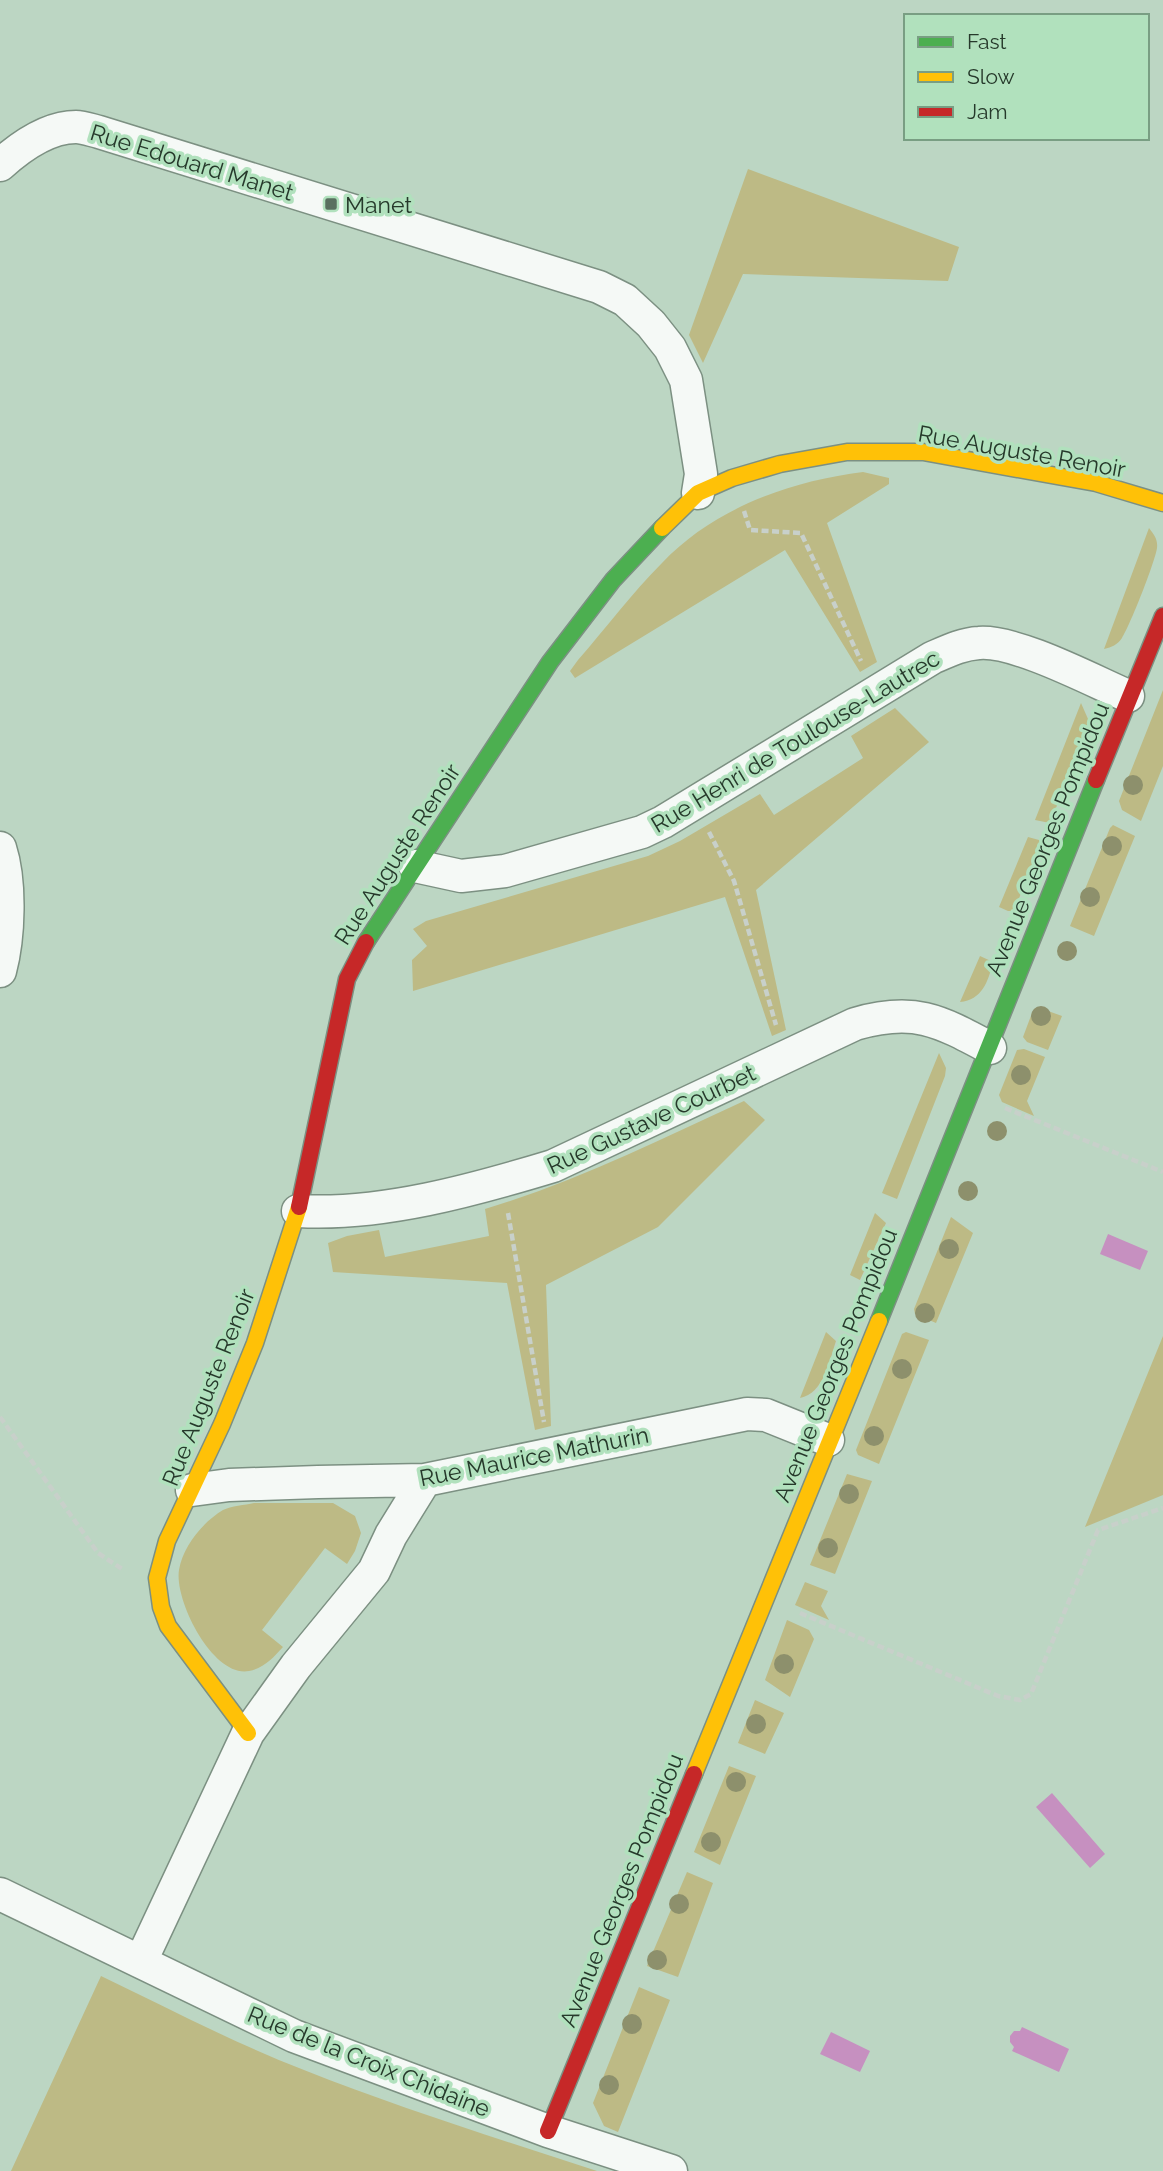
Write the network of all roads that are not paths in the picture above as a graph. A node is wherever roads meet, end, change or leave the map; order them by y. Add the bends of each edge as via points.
1 (0, 165) edge
2 (698, 493) junction
3 (1163, 503) edge
4 (1163, 616) edge
5 (1128, 696) junction
6 (0, 848) edge
7 (415, 866) junction
8 (0, 971) edge
9 (990, 1048) junction
10 (298, 1211) junction
11 (828, 1440) junction
12 (425, 1480) junction
13 (192, 1490) junction
14 (248, 1733) junction
15 (0, 1894) edge
16 (141, 1961) junction
17 (548, 2131) junction
18 (671, 2171) edge

1 - 2 street, Rue Edouard Manet via 32,141 76,127 599,287 625,300 651,324 686,380 701,474
2 - 3 street, Rue Auguste Renoir via 780,464 847,452 923,452 1096,483
2 - 7 street, Rue Auguste Renoir via 613,580 550,662
4 - 5 street, Avenue Georges Pompidou
5 - 7 street, Rue Henri de Toulouse-Lautrec via 1017,648 981,642 957,647 932,657 642,832 505,871 461,876
5 - 9 street, Avenue Georges Pompidou
6 - 8 street via 7,909
7 - 10 street, Rue Auguste Renoir via 347,979
9 - 10 street, Rue Gustave Courbet via 933,1020 883,1016 855,1024 553,1166 398,1204
9 - 11 street, Avenue Georges Pompidou
10 - 13 street, Rue Auguste Renoir via 255,1343
11 - 12 street, Rue Maurice Mathurin via 766,1415 747,1414
11 - 17 street, Avenue Georges Pompidou
12 - 13 street, Rue Maurice Mathurin
12 - 14 street via 374,1571
13 - 14 street, Rue Auguste Renoir via 167,1541 158,1592 168,1626
14 - 16 street
15 - 16 street, Rue de la Croix Chidaine
16 - 17 street, Rue de la Croix Chidaine via 294,2036
17 - 18 street, Rue de la Croix Chidaine

